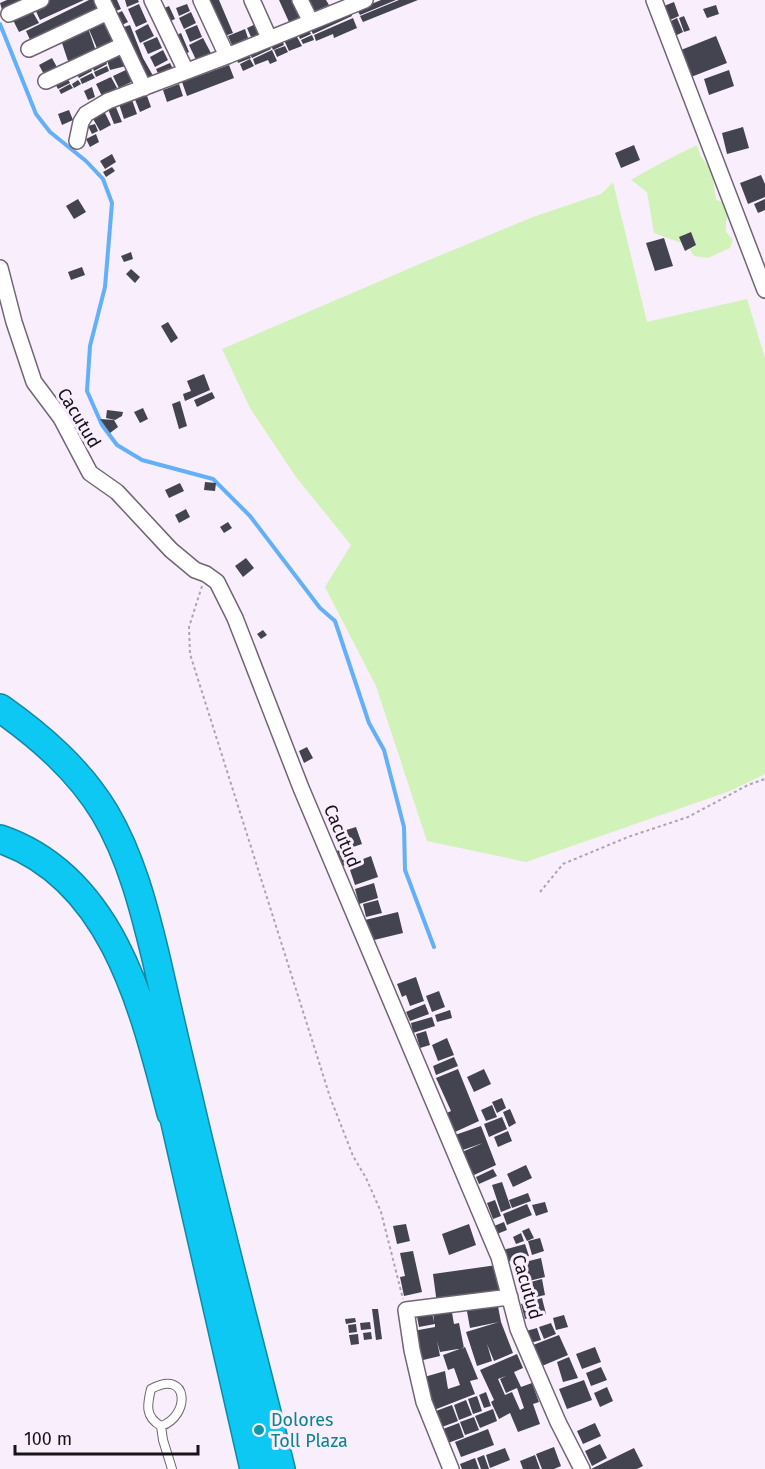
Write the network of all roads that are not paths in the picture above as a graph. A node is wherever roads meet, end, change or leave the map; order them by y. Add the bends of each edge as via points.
1 (41, 0) edge
2 (152, 0) edge
3 (201, 0) edge
4 (252, 0) edge
5 (300, 0) edge
6 (654, 0) edge
7 (356, 2) edge
8 (105, 6) edge
9 (9, 14) dead end
10 (311, 22) junction
11 (269, 38) junction
12 (123, 45) junction
13 (29, 49) dead end
14 (227, 56) junction
15 (186, 71) junction
16 (46, 81) dead end
17 (144, 88) junction
18 (77, 141) dead end
19 (0, 268) edge
20 (765, 290) edge
21 (5, 711) edge
22 (0, 839) edge
23 (180, 1144) junction
24 (510, 1297) junction
25 (161, 1426) junction
26 (171, 1469) edge
27 (254, 1469) edge
28 (282, 1469) edge
29 (451, 1469) edge
30 (582, 1469) edge

1 - 9 street
2 - 15 street
3 - 14 street
4 - 11 street
5 - 10 street
6 - 20 street
7 - 10 street
8 - 12 street
8 - 13 street
10 - 11 street
11 - 14 street
12 - 16 street
12 - 17 street
14 - 15 street
15 - 17 street
17 - 18 street via 86,114
19 - 24 street, Cacutud via 34,382 61,418 90,473 117,492 171,550 217,582 235,618 305,799 499,1257
21 - 23 highway via 77,801 110,857 133,928
21 - 28 highway via 66,762 93,795 117,835 133,877
22 - 23 highway via 36,855 57,870 84,898 112,940 136,993
23 - 27 highway
24 - 29 street via 406,1310 424,1402
24 - 30 street, Cacutud via 518,1329
25 - 25 lane via 173,1421 179,1412 182,1398 178,1387 171,1383 151,1389 147,1404 150,1417
25 - 26 lane

